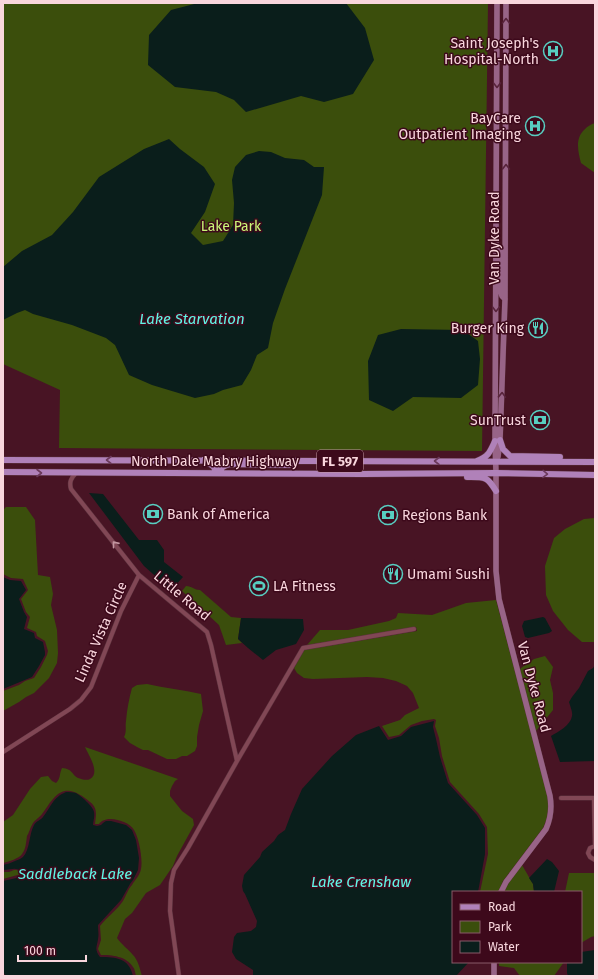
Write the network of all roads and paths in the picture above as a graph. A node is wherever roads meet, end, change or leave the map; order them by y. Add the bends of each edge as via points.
1 (497, 3) edge
2 (506, 3) edge
3 (497, 102) junction
4 (506, 102) junction
5 (496, 196) junction
6 (505, 299) junction
7 (498, 440) junction
8 (3, 460) edge
9 (204, 460) junction
10 (300, 461) junction
11 (595, 461) edge
12 (476, 462) junction
13 (497, 462) junction
14 (595, 470) edge
15 (3, 472) edge
16 (76, 473) junction
17 (221, 473) junction
18 (496, 473) junction
19 (561, 474) junction
20 (595, 475) edge
21 (496, 491) junction
22 (139, 575) junction
23 (414, 629) dead end
24 (3, 752) edge
25 (237, 761) junction
26 (561, 798) dead end
27 (595, 798) edge
28 (595, 846) edge
29 (595, 860) edge
30 (502, 891) edge
31 (494, 963) edge
32 (179, 976) edge
33 (494, 976) edge

1 -> 3 main road, Van Dyke Road
4 -> 2 main road, Van Dyke Road
3 - 4 street
3 - 5 main road, Van Dyke Road
6 -> 4 main road, Van Dyke Road
5 - 6 main road via 500,232 501,293
5 -> 7 main road, Van Dyke Road
7 -> 6 main road, Van Dyke Road
7 - 11 main road via 510,456
7 - 12 main road via 488,455
7 - 13 main road, Van Dyke Road
9 -> 8 main road, North Dale Mabry Highway / FL 597
9 - 10 main road, North Dale Mabry Highway / FL 597
9 - 17 main road
12 -> 10 main road, North Dale Mabry Highway / FL 597
10 - 17 main road via 289,465 230,464 220,469
11 - 13 main road, North Dale Mabry Highway / FL 597
12 - 13 main road, North Dale Mabry Highway / FL 597
13 - 18 main road, Van Dyke Road
14 - 19 main road
15 -> 16 main road, North Dale Mabry Highway / FL 597
16 - 17 main road, North Dale Mabry Highway / FL 597
22 -> 16 street, Little Road via 71,489 69,483
17 - 18 main road, North Dale Mabry Highway / FL 597
17 - 21 main road via 235,476 280,477 480,477 489,480
18 -> 19 main road, North Dale Mabry Highway / FL 597
18 - 21 main road, Van Dyke Road
19 - 20 main road, North Dale Mabry Highway / FL 597
21 - 30 main road, Van Dyke Road via 496,571 499,599 552,810 546,829
22 - 24 street, Linda Vista Circle via 121,611 91,687 82,700
22 - 25 street, Little Road via 206,632
23 - 25 street via 303,648
25 - 32 street via 174,870 170,911
26 - 27 street
27 - 28 street
28 - 29 street via 588,852
31 - 33 main road

